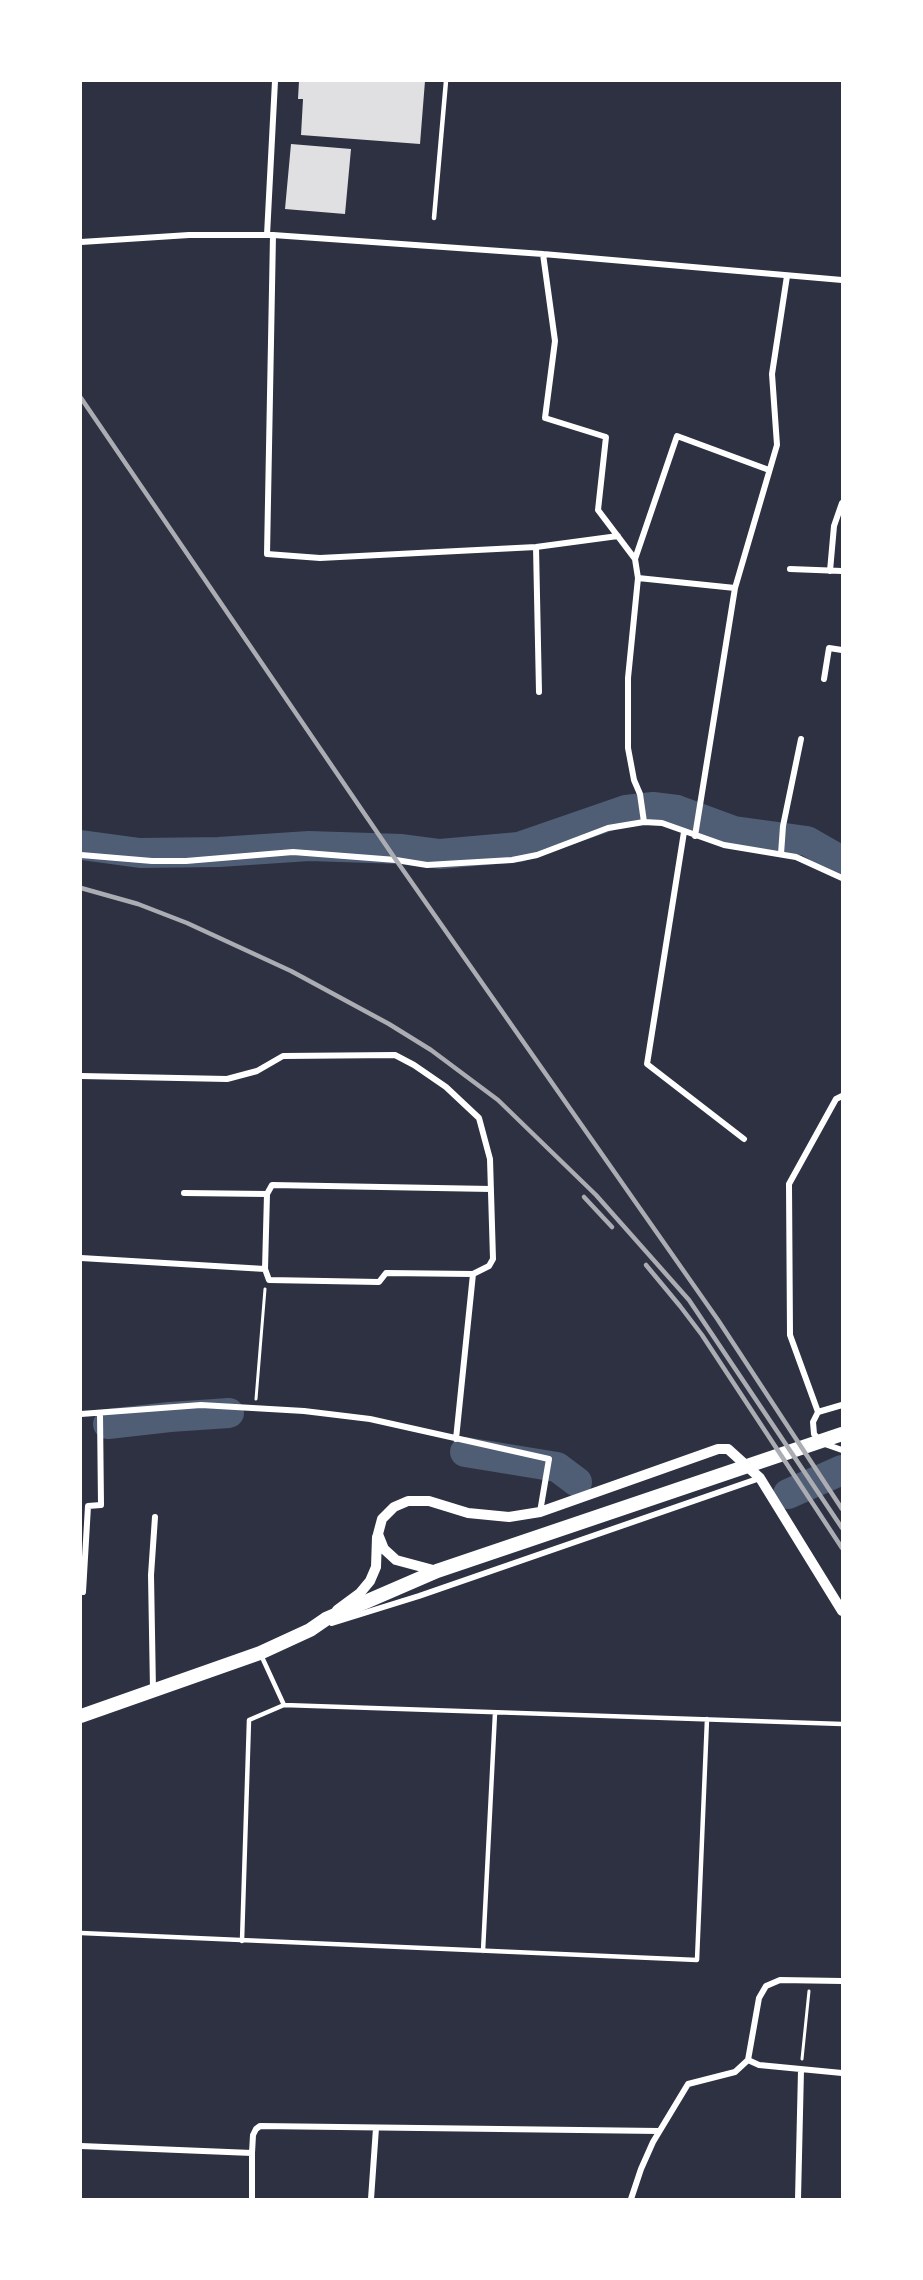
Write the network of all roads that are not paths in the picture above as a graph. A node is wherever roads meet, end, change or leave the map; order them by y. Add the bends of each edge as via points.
1 (274, 81) edge
2 (446, 81) edge
3 (434, 218) dead end
4 (270, 235) junction
5 (81, 242) edge
6 (543, 254) junction
7 (787, 276) junction
8 (842, 280) edge
9 (770, 470) junction
10 (842, 503) edge
11 (618, 536) junction
12 (536, 547) junction
13 (635, 559) junction
14 (790, 569) dead end
15 (830, 571) junction
16 (842, 571) edge
17 (638, 578) junction
18 (735, 588) junction
19 (842, 650) edge
20 (824, 679) dead end
21 (539, 692) dead end
22 (801, 739) dead end
23 (643, 818) junction
24 (684, 832) junction
25 (695, 836) junction
26 (781, 850) junction
27 (81, 855) edge
28 (842, 878) edge
29 (81, 1076) edge
30 (842, 1096) edge
31 (744, 1139) dead end
32 (491, 1188) junction
33 (184, 1193) dead end
34 (267, 1194) junction
35 (81, 1258) edge
36 (265, 1269) junction
37 (473, 1274) junction
38 (842, 1405) edge
39 (818, 1412) junction
40 (81, 1414) edge
41 (100, 1414) junction
42 (842, 1434) edge
43 (456, 1439) junction
44 (842, 1450) edge
45 (760, 1478) junction
46 (540, 1512) junction
47 (155, 1517) dead end
48 (378, 1534) junction
49 (437, 1571) junction
50 (83, 1592) dead end
51 (842, 1611) edge
52 (326, 1618) junction
53 (310, 1630) junction
54 (260, 1653) junction
55 (153, 1690) junction
56 (284, 1705) junction
57 (495, 1713) junction
58 (81, 1716) edge
59 (707, 1719) junction
60 (842, 1724) edge
61 (81, 1933) edge
62 (242, 1941) junction
63 (483, 1951) junction
64 (842, 1981) edge
65 (748, 2060) junction
66 (801, 2070) junction
67 (842, 2073) edge
68 (376, 2128) junction
69 (659, 2131) junction
70 (81, 2146) edge
71 (252, 2153) junction
72 (252, 2199) edge
73 (371, 2199) edge
74 (631, 2199) edge
75 (798, 2199) edge

1 - 4 street
2 - 3 lane
4 - 5 street
4 - 6 street
4 - 12 street via 267,554 320,558
6 - 7 street
6 - 11 street via 555,341 545,418 606,437 598,510
7 - 8 street
7 - 9 street via 772,374 777,445
9 - 13 street via 677,436
9 - 18 street
10 - 15 street via 834,526
11 - 12 street
11 - 13 street
12 - 21 street
13 - 17 street
14 - 15 street
15 - 16 street
17 - 18 street
17 - 23 street via 628,678 628,736
18 - 25 street
19 - 20 street via 829,648
22 - 26 street
23 - 24 street
23 - 27 street via 512,860 427,865 293,852 186,861
24 - 25 street
24 - 31 street via 647,1064
25 - 26 street via 724,845
26 - 28 street
29 - 32 street via 227,1079 258,1071 283,1056 395,1055 446,1088 479,1118 490,1159
30 - 39 street via 836,1099 789,1184 790,1335
32 - 34 street via 272,1185
32 - 37 street via 493,1259 489,1266
33 - 34 street
34 - 36 street
35 - 36 street
36 - 37 street via 269,1280 378,1282 386,1273
37 - 43 street
38 - 39 street
39 - 44 street via 813,1422 814,1434 822,1443
40 - 41 street
41 - 43 street via 201,1405 304,1411 370,1419
41 - 50 street via 101,1505 88,1506
42 - 49 main road
43 - 46 street via 549,1459
45 - 46 street via 728,1449 718,1449
45 - 51 street
45 - 53 street
46 - 48 street via 509,1517 468,1513 429,1501 408,1501 394,1507 382,1519
47 - 55 street via 151,1575
48 - 49 street via 384,1549 396,1560
48 - 52 street via 370,1581
49 - 52 main road
52 - 53 main road
53 - 54 main road
54 - 55 main road
54 - 56 lane
55 - 58 main road
56 - 57 lane
56 - 62 lane via 249,1720
57 - 59 lane
57 - 63 lane
59 - 60 lane
59 - 63 lane via 697,1960
61 - 62 lane
62 - 63 lane
64 - 65 street via 780,1980 766,1986 759,1998
65 - 66 street
65 - 69 street via 735,2072 688,2084
66 - 67 street
66 - 75 street
68 - 69 street
68 - 71 street via 261,2126 253,2135
68 - 73 street
69 - 74 street
70 - 71 street
71 - 72 street

